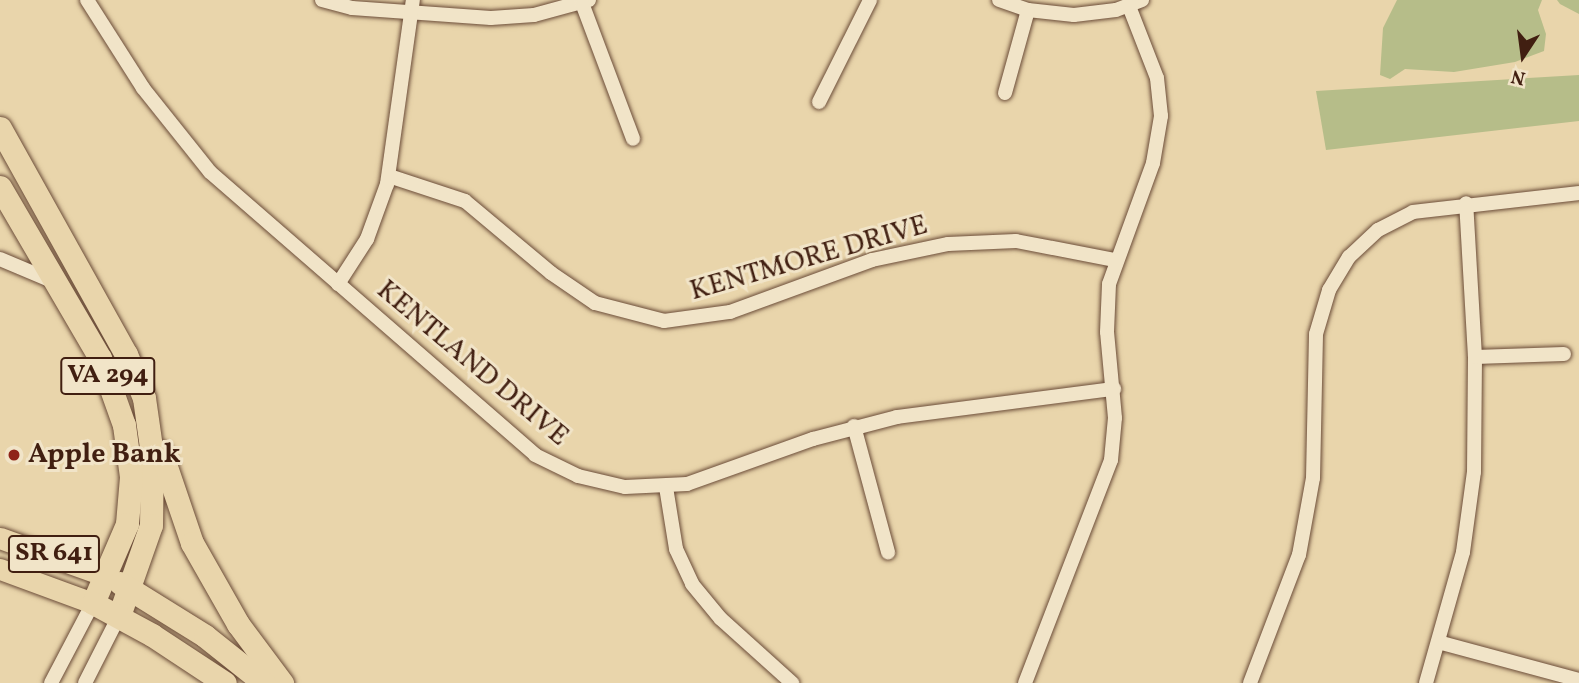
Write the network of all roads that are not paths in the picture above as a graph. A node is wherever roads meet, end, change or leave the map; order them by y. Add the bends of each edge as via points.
1 (87, 0) edge
2 (322, 0) edge
3 (870, 0) edge
4 (999, 0) edge
5 (585, 1) edge
6 (1136, 3) edge
7 (412, 6) edge
8 (1028, 10) junction
9 (1005, 93) dead end
10 (819, 102) dead end
11 (0, 128) edge
12 (633, 139) dead end
13 (389, 176) junction
14 (1579, 193) edge
15 (2, 197) edge
16 (1466, 203) junction
17 (0, 259) edge
18 (1115, 260) junction
19 (54, 283) junction
20 (338, 284) junction
21 (1564, 354) dead end
22 (1475, 357) junction
23 (1114, 389) junction
24 (144, 398) junction
25 (854, 426) junction
26 (666, 487) junction
27 (0, 538) edge
28 (888, 552) dead end
29 (0, 569) edge
30 (106, 576) junction
31 (131, 589) junction
32 (93, 603) junction
33 (119, 616) junction
34 (1438, 642) junction
35 (1579, 680) edge
36 (51, 683) edge
37 (85, 683) edge
38 (225, 683) edge
39 (264, 683) edge
40 (282, 683) edge
41 (792, 683) edge
42 (1025, 683) edge
43 (1250, 683) edge
44 (1426, 683) edge

1 - 20 street, KENTLAND DRIVE via 192,152
2 - 7 street via 352,8
3 - 10 street
4 - 8 street
5 - 7 street via 512,17
5 - 12 street
6 - 8 street via 1074,15
6 - 18 street via 1157,78 1161,116 1153,163
7 - 13 street
8 - 9 street
11 - 24 highway, VA 294 via 126,354
13 - 18 street, KENTMORE DRIVE via 465,201 551,273 595,303 664,321 730,312 872,260 948,244 1049,245
13 - 20 street via 367,239
14 - 16 street
15 - 19 highway, VA 294
16 - 22 street
16 - 43 street via 1413,212 1378,229 1349,257 1329,290 1314,356 1309,509 1288,593
17 - 19 street via 29,268
18 - 23 street via 1107,308
19 - 30 highway, VA 294 via 100,358 127,439 130,506 123,538
20 - 26 street, KENTLAND DRIVE via 535,455 601,483
21 - 22 street
22 - 34 street via 1470,512
23 - 25 street, KENTLAND DRIVE via 961,406
23 - 42 street via 1114,434 1104,486
24 - 31 highway via 152,454 152,511 149,539
24 - 40 highway, VA 294 via 192,543 223,600
25 - 26 street, KENTLAND DRIVE via 710,478
25 - 28 street
26 - 41 street via 676,550 692,584 721,619
27 - 30 main road, SR 641
29 - 32 main road, SR 641
30 - 31 highway
30 - 32 highway, VA 294
31 - 33 highway
31 - 39 highway via 205,636
32 - 33 highway
32 - 36 street
33 - 37 street
33 - 38 highway
34 - 35 street
34 - 44 street

